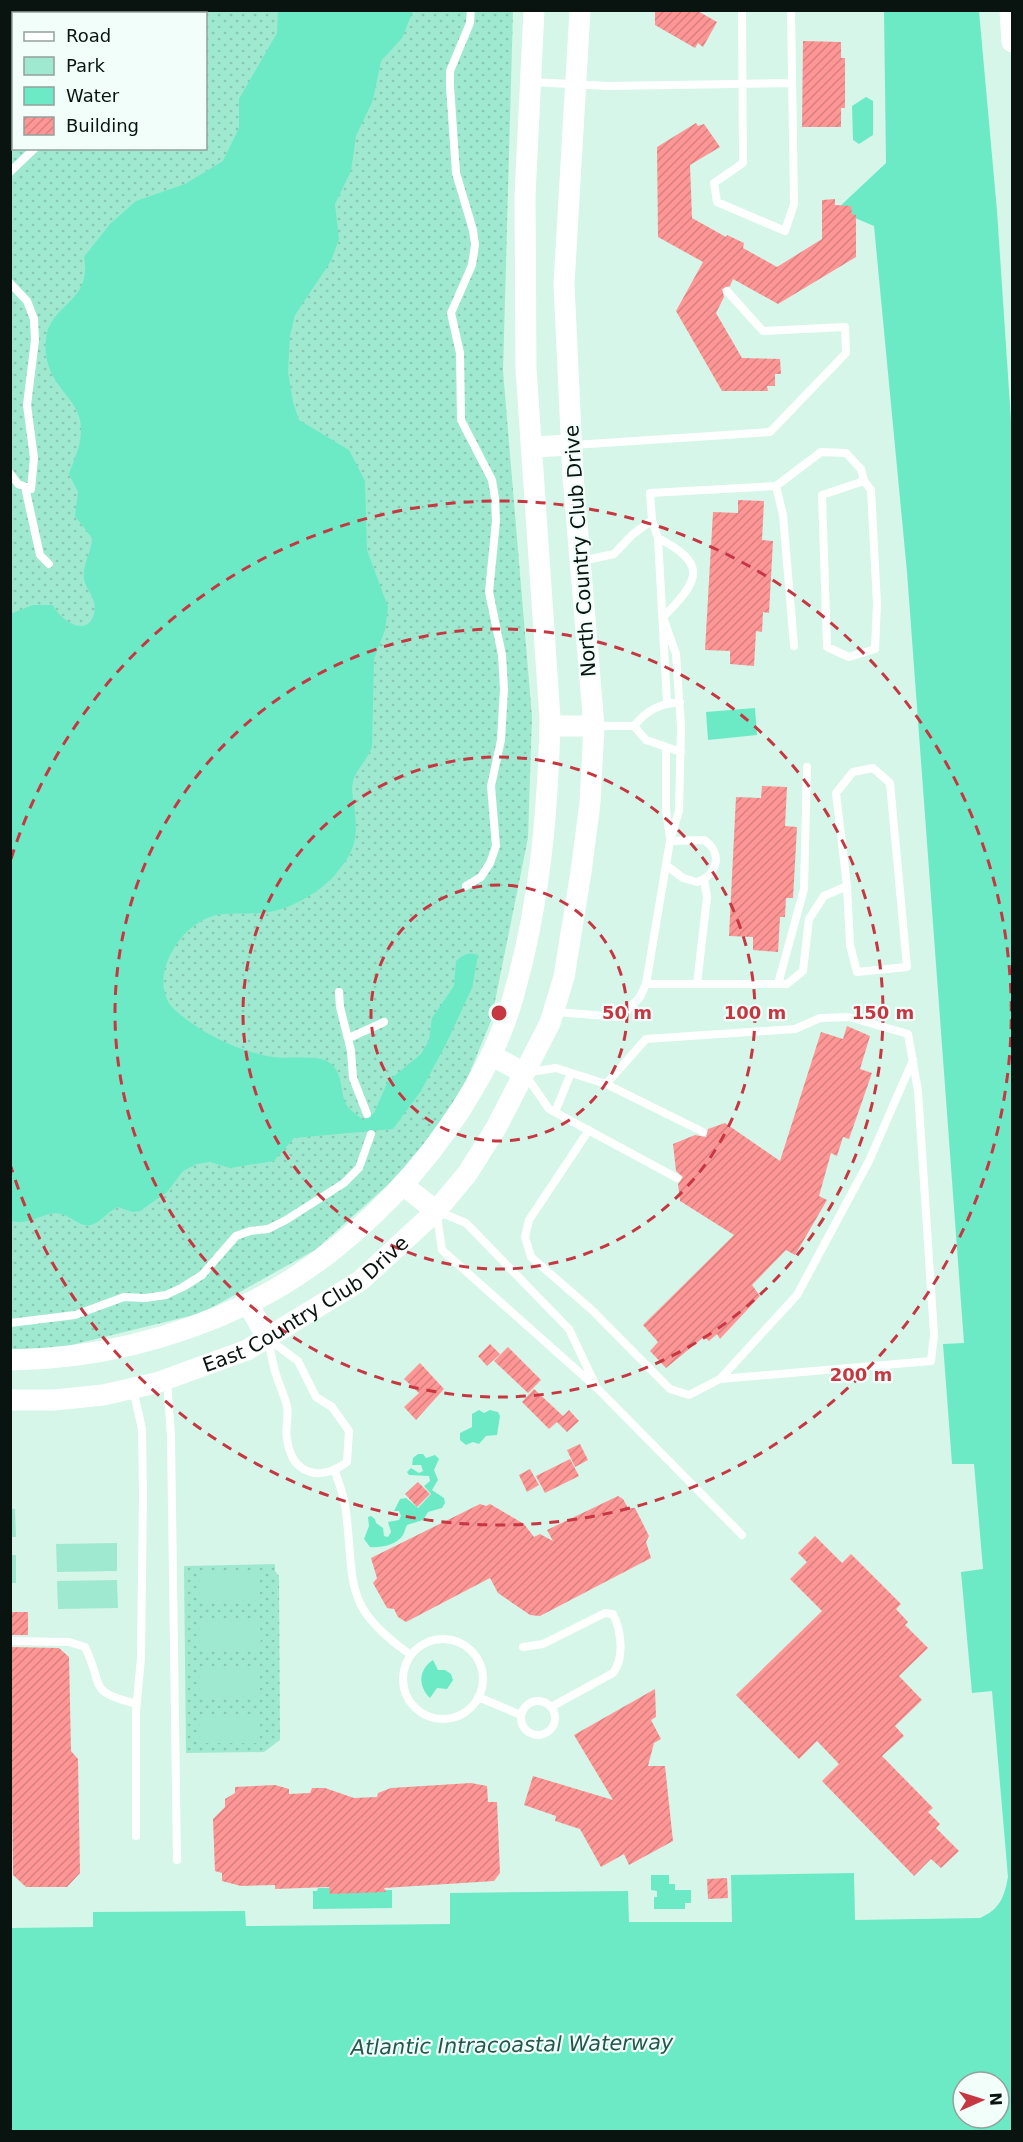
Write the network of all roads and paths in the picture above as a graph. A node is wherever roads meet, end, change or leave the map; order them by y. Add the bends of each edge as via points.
1 (471, 10) edge
2 (534, 10) edge
3 (580, 10) edge
4 (742, 10) edge
5 (791, 10) edge
6 (1010, 10) edge
7 (1012, 42) edge
8 (531, 82) junction
9 (790, 83) junction
10 (573, 85) junction
11 (741, 85) junction
12 (33, 150) edge
13 (10, 172) edge
14 (10, 283) edge
15 (727, 291) dead end
16 (572, 445) junction
17 (532, 447) junction
18 (10, 473) edge
19 (864, 481) junction
20 (776, 486) junction
21 (25, 487) junction
22 (652, 520) junction
23 (658, 538) junction
24 (580, 561) junction
25 (49, 564) dead end
26 (663, 617) junction
27 (794, 646) dead end
28 (680, 702) junction
29 (667, 703) junction
30 (550, 726) junction
31 (594, 726) junction
32 (634, 726) junction
33 (666, 748) junction
34 (681, 752) junction
35 (807, 767) dead end
36 (670, 841) junction
37 (666, 866) junction
38 (704, 879) junction
39 (466, 886) dead end
40 (847, 886) junction
41 (646, 984) junction
42 (697, 984) junction
43 (778, 984) junction
44 (339, 992) dead end
45 (554, 1012) junction
46 (384, 1022) dead end
47 (349, 1038) junction
48 (490, 1055) junction
49 (913, 1060) junction
50 (571, 1073) junction
51 (523, 1077) junction
52 (606, 1084) junction
53 (555, 1112) junction
54 (367, 1114) dead end
55 (589, 1130) junction
56 (703, 1132) dead end
57 (371, 1134) dead end
58 (677, 1178) dead end
59 (404, 1185) junction
60 (436, 1211) junction
61 (248, 1304) junction
62 (10, 1323) edge
63 (268, 1339) junction
64 (10, 1360) edge
65 (720, 1379) junction
66 (167, 1380) junction
67 (133, 1388) junction
68 (597, 1388) junction
69 (10, 1400) edge
70 (335, 1471) junction
71 (742, 1535) dead end
72 (10, 1641) edge
73 (523, 1647) dead end
74 (411, 1655) junction
75 (478, 1697) junction
76 (137, 1704) junction
77 (551, 1707) junction
78 (521, 1715) junction
79 (136, 1836) dead end
80 (177, 1860) dead end

1 - 39 lane via 470,23 450,71 450,86 456,172 475,245 472,265 451,313 460,353 461,420 492,480 495,498 489,592 502,655 504,689 501,740 491,786 496,846 481,877
2 - 8 street, North Country Club Drive
3 - 10 street, North Country Club Drive
4 - 11 lane
5 - 9 lane
6 - 7 street
8 - 10 lane
8 - 17 street, North Country Club Drive via 525,196 526,369
9 - 11 lane
9 - 11 lane via 795,204 785,231 717,202 714,183 743,163
10 - 11 lane
10 - 16 street, North Country Club Drive via 564,284
12 - 13 lane
14 - 21 lane via 27,301 34,319 27,405 34,458 31,489
15 - 16 lane via 763,331 845,327 846,353 770,432
16 - 17 street
16 - 24 street, North Country Club Drive
17 - 30 street, North Country Club Drive
18 - 21 lane
19 - 19 lane via 822,495 827,647 849,657 875,649 877,604 871,490
19 - 20 lane via 861,469 846,453 821,452
20 - 22 lane via 650,493
20 - 27 lane via 783,515
21 - 25 lane via 40,555
22 - 23 lane
22 - 24 lane via 614,554
23 - 26 lane
23 - 26 lane via 691,559 693,568 689,591
24 - 31 street, North Country Club Drive
26 - 28 lane via 676,654
26 - 29 lane
28 - 29 lane
28 - 34 lane
29 - 32 lane via 646,711
30 - 31 street
30 - 48 street, North Country Club Drive via 541,874 514,996
31 - 32 lane
31 - 45 street, North Country Club Drive via 581,872 564,976
32 - 33 lane via 646,740
33 - 34 lane
33 - 36 lane
34 - 36 lane via 679,811
35 - 43 lane via 804,889
36 - 37 lane
36 - 38 lane via 697,838 709,844 717,862
37 - 38 lane via 690,881
37 - 41 lane
38 - 42 lane via 707,897
40 - 40 lane via 850,945 857,972 907,966 890,783 873,768 853,772 836,794
40 - 43 lane via 824,896 809,919 803,971 787,984
41 - 42 lane
41 - 45 lane via 640,998 621,1017
42 - 43 lane
44 - 47 lane
45 - 51 street, North Country Club Drive
46 - 47 lane
47 - 54 lane via 353,1078
48 - 51 street
48 - 59 street, East Country Club Drive via 446,1131
49 - 52 lane via 908,1034 849,1017 820,1018 795,1029 646,1039
49 - 65 lane via 869,1161 797,1294
49 - 65 lane via 934,1335 931,1361
50 - 51 lane via 556,1068
50 - 52 lane
50 - 53 lane
51 - 53 lane
51 - 60 street, East Country Club Drive via 467,1174
52 - 56 lane
53 - 55 lane
55 - 58 lane
55 - 65 lane via 529,1220 525,1237 531,1257 592,1310 670,1389 689,1395
57 - 62 lane via 358,1168 344,1183 286,1221 236,1236 202,1275 183,1287 166,1295 124,1297 75,1315
59 - 60 street
59 - 61 street, East Country Club Drive via 359,1228
60 - 63 street, East Country Club Drive via 360,1281
60 - 68 lane via 466,1223 569,1329
60 - 68 lane via 442,1250
61 - 63 street
61 - 64 street, East Country Club Drive via 152,1341 76,1356
63 - 66 street, East Country Club Drive
63 - 70 lane via 298,1361 316,1397 332,1407 349,1431 347,1462
63 - 70 lane via 287,1406 291,1454 299,1468 312,1474
66 - 67 street, East Country Club Drive
66 - 80 lane via 172,1446
67 - 69 street, East Country Club Drive via 64,1399
67 - 76 lane via 142,1430 143,1494
68 - 71 lane
70 - 74 lane via 346,1509 351,1581 356,1597 377,1627
72 - 76 lane via 69,1642 85,1647 97,1684 106,1696
73 - 77 lane via 543,1644 605,1614 613,1614 617,1622 621,1653 618,1667
74 - 75 lane via 419,1646 435,1640 464,1644 473,1652 483,1674
74 - 75 lane via 403,1680 406,1694 418,1710 441,1719 455,1717 467,1711
75 - 78 lane
76 - 79 lane
77 - 78 lane via 537,1701 527,1705
77 - 78 lane via 554,1723 542,1734 526,1731

